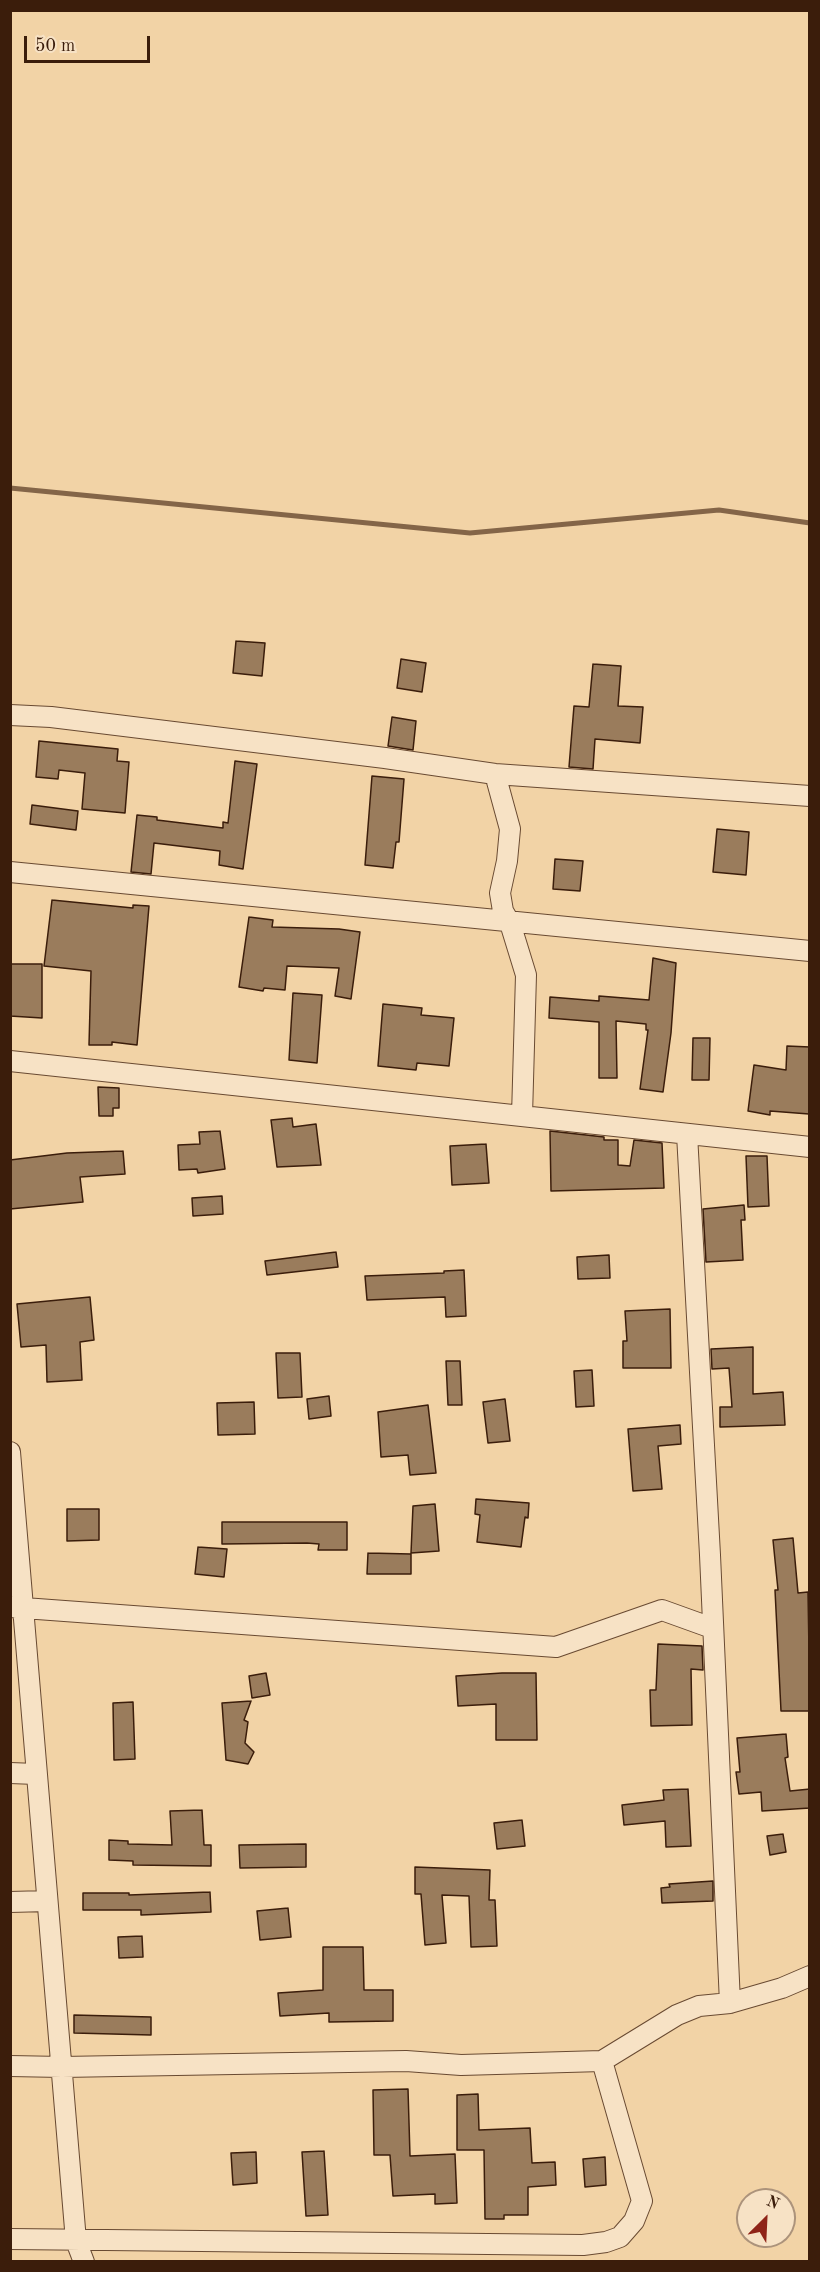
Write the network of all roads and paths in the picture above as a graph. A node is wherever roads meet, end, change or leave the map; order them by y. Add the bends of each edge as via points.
1 (10, 715) edge
2 (495, 774) junction
3 (810, 796) edge
4 (10, 872) edge
5 (510, 923) junction
6 (810, 951) edge
7 (10, 1061) edge
8 (522, 1116) junction
9 (687, 1134) junction
10 (810, 1147) edge
11 (10, 1452) edge
12 (11, 1478) edge
13 (16, 1608) edge
14 (712, 1628) junction
15 (10, 1773) edge
16 (36, 1774) junction
17 (10, 1902) edge
18 (47, 1902) junction
19 (810, 1977) edge
20 (729, 2002) junction
21 (602, 2061) junction
22 (10, 2066) edge
23 (62, 2067) junction
24 (10, 2239) edge
25 (76, 2241) junction
26 (84, 2262) edge

1 - 2 street via 374,756
2 - 3 street
2 - 5 street via 510,829 500,893
4 - 5 street
5 - 6 street
5 - 8 street via 526,975
7 - 8 street
8 - 9 street
9 - 10 street
9 - 14 street
11 - 12 street
12 - 13 street
13 - 14 street via 556,1647 662,1610
13 - 16 street
14 - 20 street
15 - 16 street
16 - 18 street
17 - 18 street
18 - 23 street
19 - 20 street
20 - 21 street via 677,2014
21 - 23 street
21 - 25 street via 642,2201 634,2221 620,2237 606,2242 572,2245
22 - 23 street
23 - 25 street
24 - 25 street
25 - 26 street

